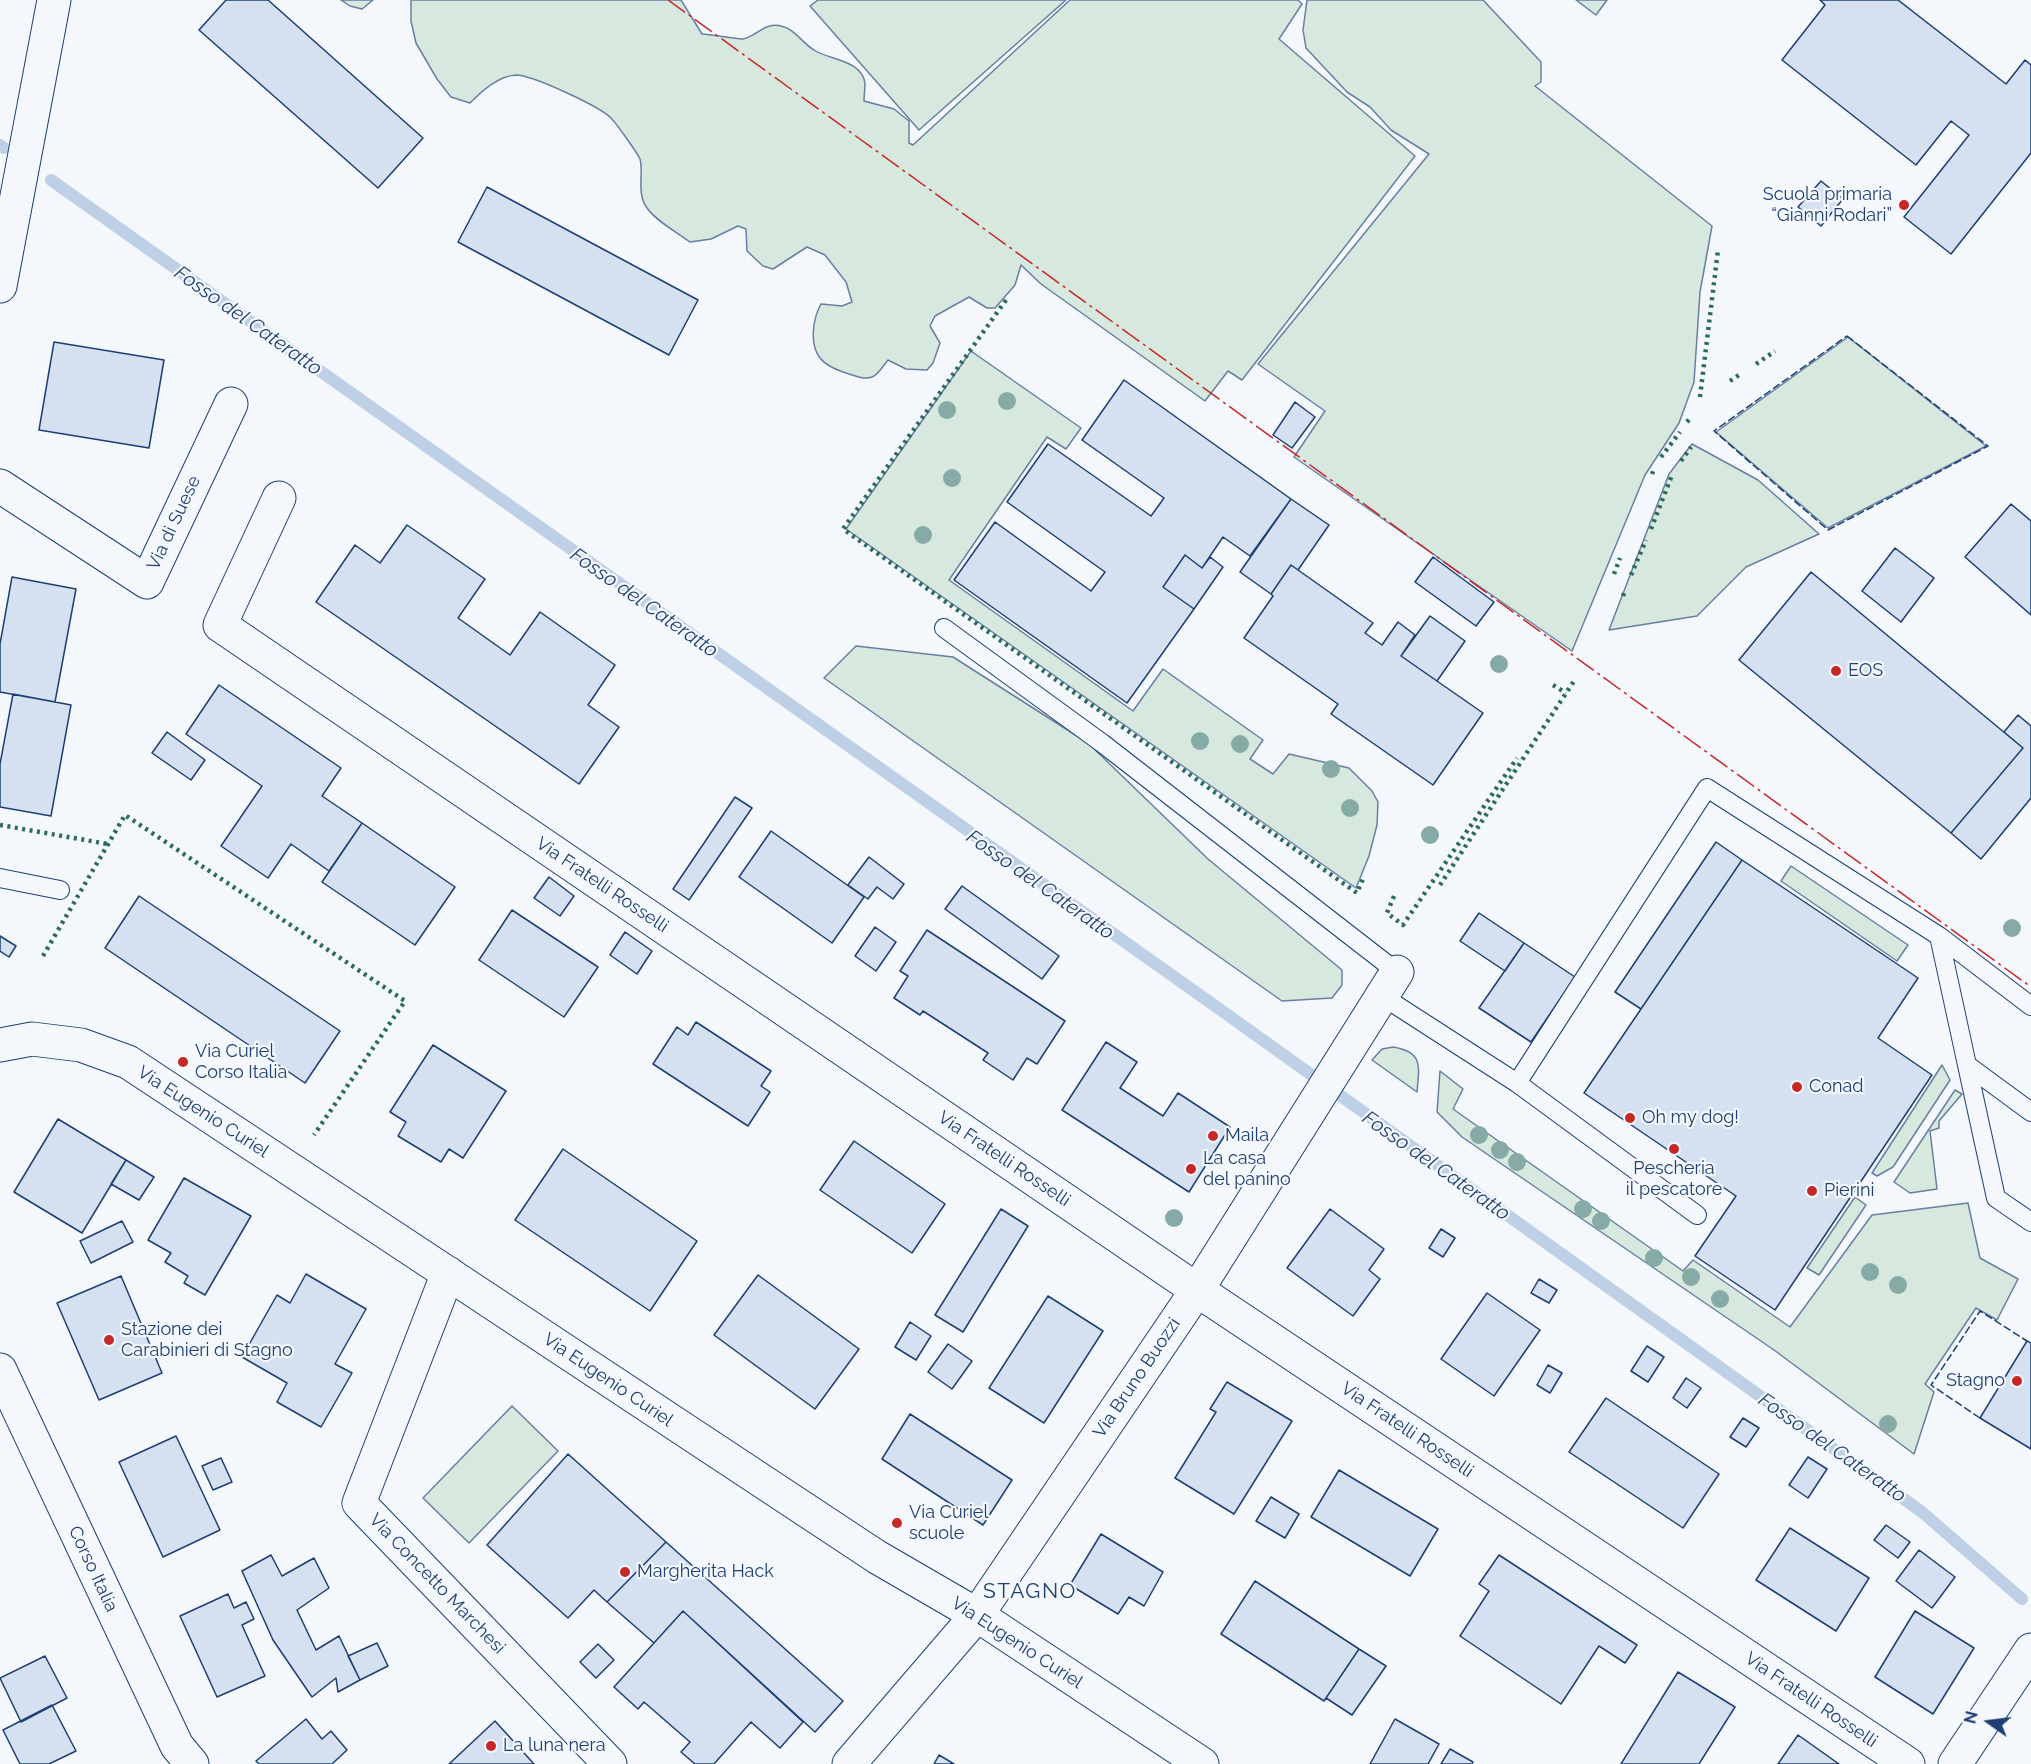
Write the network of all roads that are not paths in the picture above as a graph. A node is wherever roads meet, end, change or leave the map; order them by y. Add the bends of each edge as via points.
1 (54, 0) edge
2 (0, 286) edge
3 (231, 404) dead end
4 (0, 486) edge
5 (279, 498) dead end
6 (944, 628) dead end
7 (0, 878) edge
8 (60, 890) dead end
9 (1939, 936) junction
10 (1389, 984) junction
11 (2031, 1006) edge
12 (0, 1045) edge
13 (1967, 1065) junction
14 (1517, 1083) junction
15 (2031, 1112) edge
16 (1697, 1215) dead end
17 (2031, 1222) edge
18 (448, 1274) junction
19 (1197, 1290) junction
20 (0, 1370) edge
21 (977, 1616) junction
22 (2031, 1650) edge
23 (192, 1764) edge
24 (610, 1764) edge
25 (849, 1764) edge
26 (1203, 1764) edge
27 (1908, 1764) edge
28 (1955, 1764) edge

1 - 2 street
3 - 4 street, Via di Suese via 147,582
5 - 19 street, Via Fratelli Rosselli via 220,625
6 - 10 lane via 1102,743
7 - 8 lane
9 - 11 lane
9 - 13 lane
9 - 14 lane via 1707,788
10 - 14 lane
10 - 19 street, Via Bruno Buozzi
12 - 18 street, Via Eugenio Curiel via 32,1039 81,1045 128,1062
13 - 15 lane
13 - 17 lane via 1996,1198
14 - 16 lane
18 - 21 street, Via Eugenio Curiel via 877,1557
18 - 24 street, Via Concetto Marchesi via 359,1503
19 - 21 street, Via Bruno Buozzi
19 - 27 street, Via Fratelli Rosselli
20 - 23 street, Corso Italia via 177,1746
21 - 25 street, Via Bruno Buozzi
21 - 26 street, Via Eugenio Curiel
22 - 28 street

